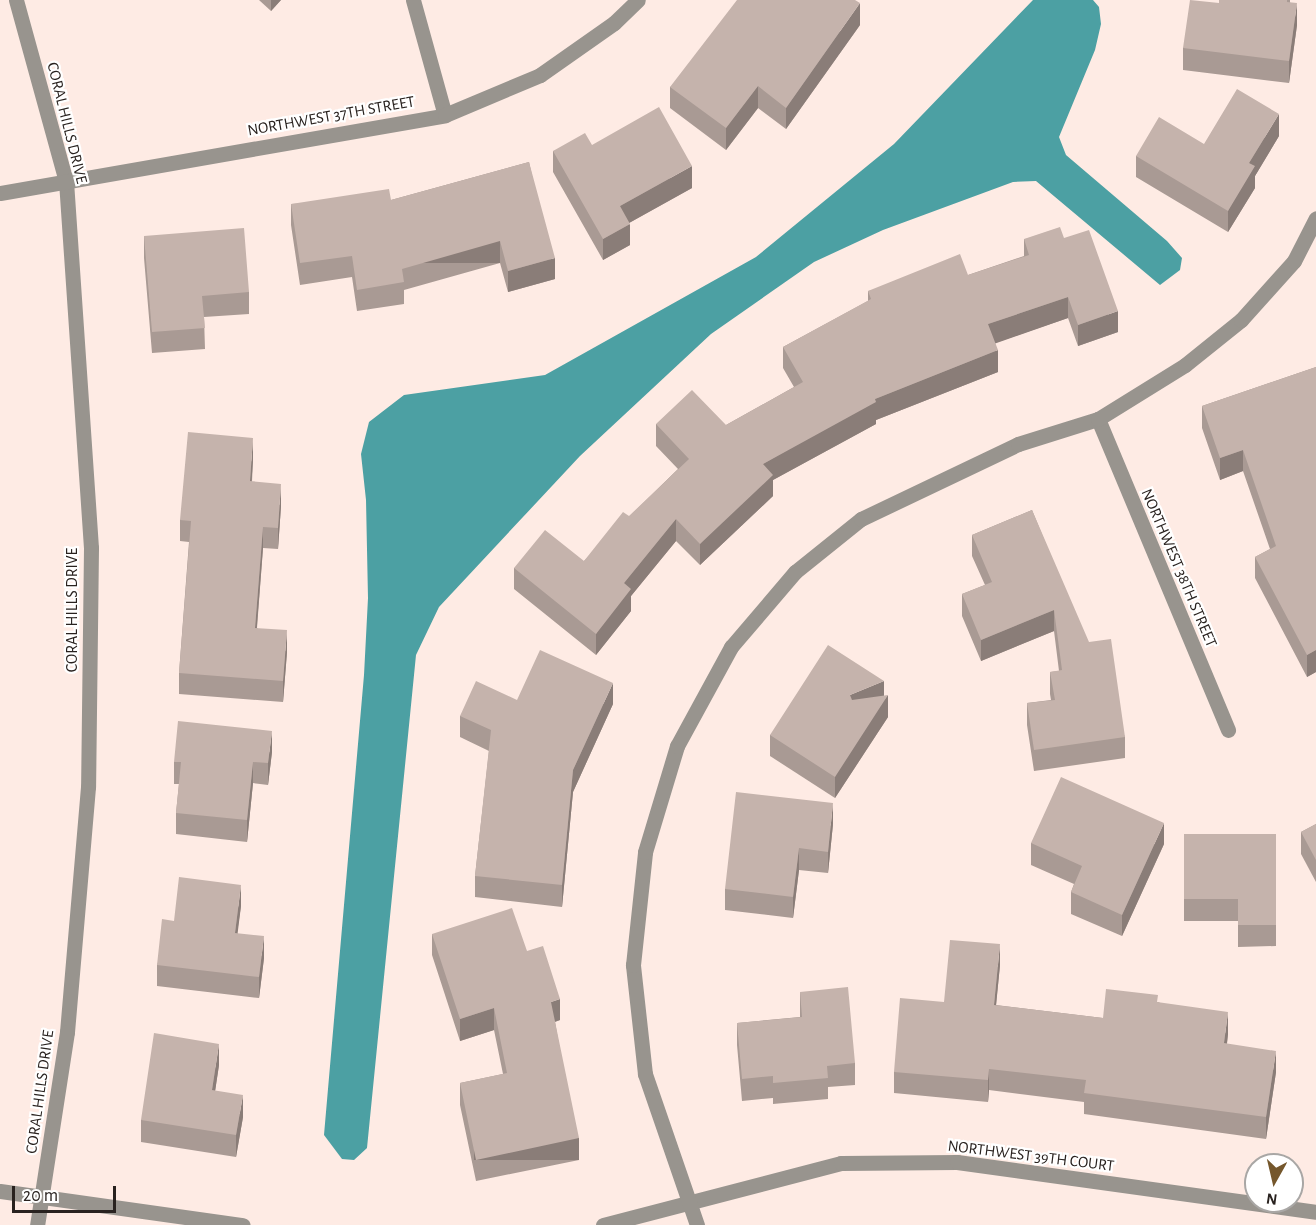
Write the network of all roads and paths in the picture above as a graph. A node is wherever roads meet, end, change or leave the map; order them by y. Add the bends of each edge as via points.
1 (16, 0) edge
2 (413, 0) edge
3 (638, 0) edge
4 (445, 115) junction
5 (66, 181) junction
6 (0, 193) edge
7 (1316, 218) edge
8 (1098, 419) junction
9 (1228, 730) dead end
10 (0, 1191) edge
11 (44, 1197) junction
12 (689, 1204) junction
13 (1316, 1212) edge
14 (37, 1225) edge
15 (243, 1225) edge
16 (603, 1225) edge
17 (697, 1225) edge

1 - 5 street, CORAL HILLS DRIVE
2 - 4 street
3 - 4 street, NORTHWEST 37TH STREET via 614,23 540,75
4 - 5 street, NORTHWEST 37TH STREET
5 - 6 street, NORTHWEST 37TH STREET
5 - 11 street, CORAL HILLS DRIVE via 91,548 88,787 67,1032
7 - 8 street via 1294,261 1241,320 1185,365
8 - 9 street, NORTHWEST 38TH STREET
8 - 12 street via 1018,444 861,519 795,572 731,647 677,746 645,852 633,966 645,1074
10 - 11 street
11 - 14 street, CORAL HILLS DRIVE
11 - 15 street
12 - 13 street, NORTHWEST 39TH COURT via 841,1163 957,1162
12 - 16 street, NORTHWEST 39TH COURT
12 - 17 street

